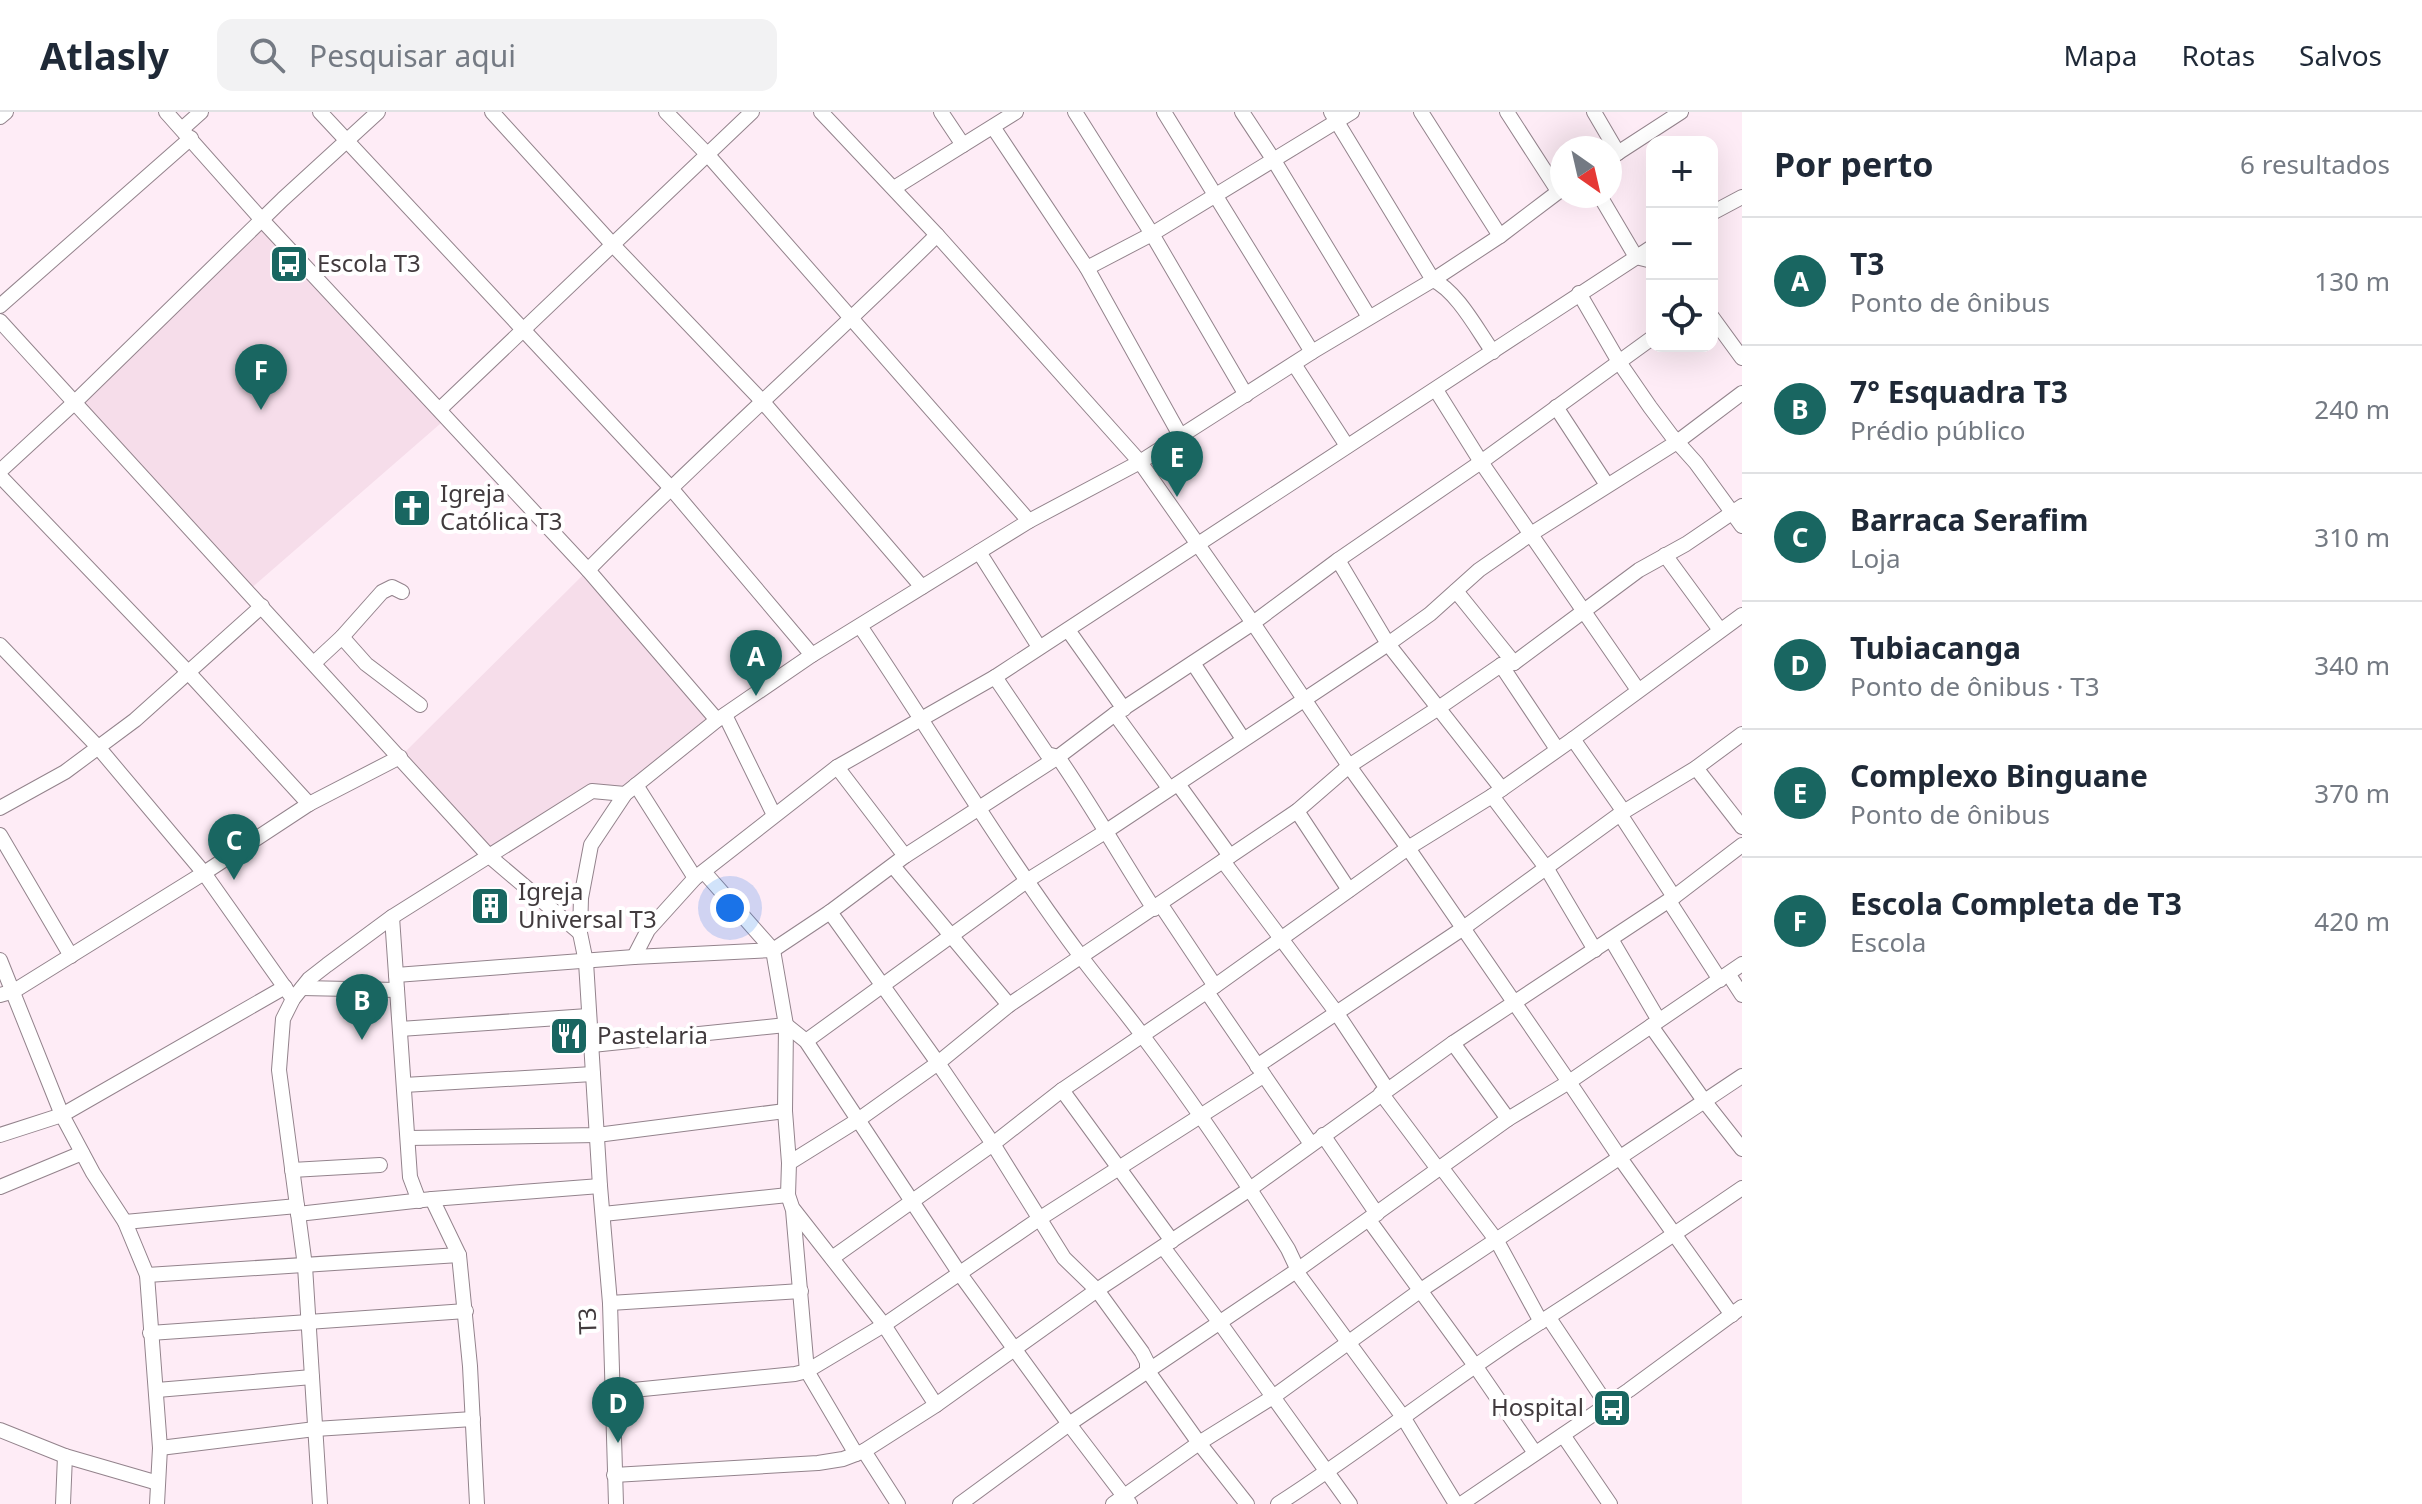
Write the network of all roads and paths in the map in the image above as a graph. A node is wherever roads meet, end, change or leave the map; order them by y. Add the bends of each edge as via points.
1 (6, 112) edge
2 (166, 112) edge
3 (201, 112) edge
4 (320, 112) edge
5 (378, 112) edge
6 (492, 112) edge
7 (666, 112) edge
8 (752, 112) edge
9 (821, 112) edge
10 (941, 112) edge
11 (1016, 112) edge
12 (1075, 112) edge
13 (1164, 112) edge
14 (1242, 112) edge
15 (1352, 112) edge
16 (1421, 112) edge
17 (1507, 112) edge
18 (1594, 112) edge
19 (1677, 113) edge
20 (1333, 116) edge
21 (0, 117) edge
22 (993, 127) junction
23 (187, 134) junction
24 (1605, 136) edge
25 (346, 142) junction
26 (963, 145) junction
27 (1622, 150) edge
28 (708, 155) junction
29 (1273, 159) junction
30 (1550, 175) edge
31 (894, 188) junction
32 (1216, 194) junction
33 (1742, 197) edge
34 (1550, 198) edge
35 (1607, 208) edge
36 (1718, 210) edge
37 (262, 220) junction
38 (1152, 234) junction
39 (937, 235) junction
40 (1500, 236) junction
41 (613, 245) junction
42 (1646, 251) edge
43 (1636, 257) junction
44 (1646, 260) edge
45 (1087, 268) junction
46 (1433, 280) junction
47 (1579, 293) junction
48 (0, 306) edge
49 (1369, 317) junction
50 (853, 318) junction
51 (0, 321) edge
52 (1718, 325) edge
53 (523, 331) junction
54 (1646, 342) edge
55 (1312, 352) junction
56 (1493, 352) junction
57 (1742, 358) edge
58 (1619, 362) junction
59 (1294, 364) junction
60 (1436, 390) junction
61 (1742, 393) edge
62 (1246, 395) junction
63 (75, 402) junction
64 (763, 402) junction
65 (1556, 407) junction
66 (440, 409) junction
67 (1181, 437) junction
68 (1677, 442) junction
69 (1347, 446) junction
70 (1140, 462) junction
71 (1481, 462) junction
72 (0, 474) edge
73 (1607, 485) junction
74 (670, 487) junction
75 (1737, 509) edge
76 (1029, 521) junction
77 (1742, 526) edge
78 (1531, 534) junction
79 (1198, 545) junction
80 (979, 552) junction
81 (1665, 555) junction
82 (1338, 560) junction
83 (588, 570) junction
84 (922, 587) junction
85 (1456, 591) junction
86 (402, 592) dead end
87 (262, 606) junction
88 (1584, 610) junction
89 (1742, 615) edge
90 (1253, 623) junction
91 (860, 626) junction
92 (1068, 630) junction
93 (1720, 630) junction
94 (342, 637) junction
95 (1388, 644) junction
96 (0, 645) edge
97 (1039, 647) junction
98 (812, 655) junction
99 (314, 663) junction
100 (1193, 663) junction
101 (1507, 664) junction
102 (187, 671) junction
103 (995, 677) junction
104 (1638, 690) junction
105 (1304, 699) junction
106 (420, 705) dead end
107 (1437, 709) junction
108 (1120, 712) junction
109 (721, 717) junction
110 (923, 720) junction
111 (1742, 734) edge
112 (1243, 739) junction
113 (1573, 739) junction
114 (98, 747) junction
115 (1557, 749) junction
116 (400, 757) junction
117 (1058, 757) junction
118 (1349, 766) junction
119 (837, 767) junction
120 (1696, 768) junction
121 (1174, 786) junction
122 (630, 790) junction
123 (1497, 792) junction
124 (309, 804) junction
125 (0, 808) edge
126 (976, 808) junction
127 (1297, 811) junction
128 (1622, 813) junction
129 (774, 815) junction
130 (1742, 827) edge
131 (1105, 832) junction
132 (0, 835) edge
133 (1742, 845) edge
134 (1408, 848) junction
135 (489, 856) junction
136 (1226, 859) junction
137 (899, 861) junction
138 (1547, 869) junction
139 (204, 873) junction
140 (700, 875) junction
141 (1028, 880) junction
142 (1349, 890) junction
143 (1672, 899) junction
144 (1157, 907) junction
145 (830, 912) junction
146 (392, 917) junction
147 (1462, 929) junction
148 (580, 933) junction
149 (951, 936) junction
150 (1281, 938) junction
151 (1611, 939) junction
152 (773, 950) junction
153 (1595, 950) junction
154 (71, 956) junction
155 (634, 957) junction
156 (1081, 957) junction
157 (0, 960) edge
158 (586, 962) junction
159 (1742, 964) edge
160 (1724, 978) junction
161 (397, 983) junction
162 (883, 986) junction
163 (1211, 989) junction
164 (293, 991) junction
165 (7, 993) edge
166 (1742, 995) edge
167 (1515, 1003) junction
168 (1009, 1005) junction
169 (1336, 1012) junction
170 (588, 1016) junction
171 (1655, 1022) junction
172 (786, 1025) junction
173 (400, 1029) junction
174 (1143, 1036) junction
175 (806, 1041) junction
176 (1453, 1043) junction
177 (592, 1045) junction
178 (938, 1063) junction
179 (1260, 1071) junction
180 (593, 1074) junction
181 (1742, 1076) edge
182 (1569, 1082) junction
183 (404, 1085) junction
184 (1062, 1090) junction
185 (1384, 1091) junction
186 (1705, 1102) junction
187 (785, 1111) junction
188 (62, 1115) junction
189 (1201, 1116) junction
190 (1508, 1119) junction
191 (858, 1120) junction
192 (0, 1135) edge
193 (597, 1135) junction
194 (408, 1138) junction
195 (1317, 1140) junction
196 (993, 1144) junction
197 (1742, 1149) edge
198 (82, 1153) junction
199 (1620, 1158) junction
200 (789, 1163) junction
201 (380, 1165) dead end
202 (1439, 1168) junction
203 (1119, 1169) junction
204 (292, 1170) junction
205 (600, 1186) junction
206 (0, 1187) edge
207 (1742, 1188) edge
208 (1250, 1189) junction
209 (788, 1195) junction
210 (426, 1200) junction
211 (912, 1201) junction
212 (298, 1210) junction
213 (793, 1210) junction
214 (603, 1214) junction
215 (1373, 1217) junction
216 (1039, 1219) junction
217 (125, 1222) junction
218 (1674, 1234) junction
219 (1497, 1241) junction
220 (1168, 1244) junction
221 (459, 1255) junction
222 (832, 1258) junction
223 (305, 1266) junction
224 (1296, 1271) junction
225 (960, 1274) junction
226 (147, 1275) junction
227 (1097, 1290) junction
228 (1421, 1290) junction
229 (801, 1291) junction
230 (610, 1303) junction
231 (466, 1311) junction
232 (1737, 1311) edge
233 (1545, 1320) junction
234 (308, 1322) junction
235 (1220, 1323) junction
236 (884, 1325) junction
237 (150, 1333) junction
238 (1349, 1341) junction
239 (1014, 1349) junction
240 (1476, 1367) junction
241 (1147, 1370) junction
242 (807, 1371) junction
243 (312, 1377) junction
244 (157, 1390) junction
245 (613, 1392) junction
246 (1273, 1397) junction
247 (936, 1405) junction
248 (1607, 1405) junction
249 (1403, 1417) junction
250 (473, 1419) junction
251 (1069, 1424) junction
252 (315, 1429) junction
253 (0, 1430) edge
254 (1563, 1435) junction
255 (1199, 1443) junction
256 (160, 1448) junction
257 (860, 1452) junction
258 (1535, 1453) junction
259 (65, 1456) junction
260 (1328, 1472) junction
261 (614, 1475) junction
262 (158, 1483) junction
263 (1480, 1499) edge
264 (1123, 1501) edge
265 (63, 1504) edge
266 (157, 1504) edge
267 (320, 1504) edge
268 (477, 1504) edge
269 (616, 1504) edge
270 (898, 1504) edge
271 (960, 1504) edge
272 (1247, 1504) edge
273 (1278, 1504) edge
274 (1350, 1504) edge
275 (1458, 1504) edge
276 (1610, 1504) edge

1 - 21 street
2 - 23 street
3 - 23 street
4 - 25 street
5 - 25 street
6 - 41 street
7 - 28 street
8 - 28 street
9 - 31 street
10 - 26 street
11 - 22 street
12 - 38 street
13 - 32 street
14 - 29 street
15 - 20 street
16 - 40 street
17 - 30 street
18 - 24 street
19 - 27 street
20 - 29 street
20 - 46 street
22 - 26 street
22 - 45 street
23 - 37 street
23 - 48 street
25 - 37 street
25 - 53 street
26 - 31 street
28 - 41 street
28 - 50 street
29 - 32 street
29 - 49 street
31 - 39 street
32 - 38 street
32 - 55 street
33 - 36 street
34 - 40 street, T3
35 - 43 street
37 - 63 street
37 - 66 street
38 - 45 street
38 - 62 street
39 - 50 street
39 - 70 street
40 - 46 street, T3
41 - 53 street
41 - 64 street
42 - 43 street
43 - 44 street
43 - 47 street
45 - 67 street
46 - 49 street, T3
46 - 56 street via 1454,297
47 - 56 street
47 - 58 street
49 - 55 street, T3
50 - 64 street
50 - 76 street
51 - 63 street
52 - 57 street
53 - 66 street
53 - 74 street
54 - 58 street
55 - 59 street, T3
56 - 60 street
58 - 65 street
58 - 68 street
59 - 62 street, T3
59 - 69 street
60 - 69 street
60 - 71 street
61 - 68 street
62 - 67 street, T3
63 - 72 street
63 - 87 street
64 - 74 street
64 - 84 street
65 - 71 street
65 - 73 street
66 - 83 street
67 - 70 street, T3
68 - 73 street
68 - 75 street
69 - 79 street
70 - 76 street, T3
70 - 79 street
71 - 78 street
71 - 82 street
72 - 102 street
73 - 78 street
74 - 83 street
74 - 98 street
75 - 77 street
75 - 81 street
76 - 80 street, T3
78 - 85 street
78 - 88 street
79 - 90 street
79 - 92 street
80 - 84 street, T3
80 - 97 street
81 - 88 street
81 - 93 street
82 - 90 street
82 - 95 street
83 - 109 street
84 - 91 street, T3
85 - 95 street
85 - 101 street
86 - 94 street via 392,587 382,592
87 - 99 street
87 - 102 street
88 - 101 street
88 - 104 street
89 - 93 street
90 - 100 street
90 - 105 street
91 - 98 street, T3
91 - 110 street
92 - 97 street
92 - 108 street
93 - 104 street
94 - 99 street
94 - 106 street via 366,664
95 - 105 street
95 - 107 street
96 - 114 street
97 - 103 street
98 - 109 street, T3
99 - 116 street
100 - 108 street
100 - 112 street
101 - 107 street
101 - 115 street
102 - 114 street
102 - 124 street
103 - 110 street
103 - 117 street via 1047,754
104 - 113 street
105 - 112 street
105 - 118 street
107 - 118 street
107 - 123 street
108 - 117 street
108 - 121 street
109 - 122 street, T3
109 - 129 street
110 - 119 street
110 - 126 street
111 - 120 street
112 - 121 street
113 - 115 street
113 - 128 street
114 - 125 street
114 - 139 street
115 - 123 street
116 - 124 street
116 - 135 street
117 - 126 street
117 - 131 street
118 - 127 street
118 - 134 street
119 - 129 street
119 - 137 street
120 - 128 street
120 - 130 street
121 - 131 street
121 - 136 street
122 - 135 street via 592,791
122 - 140 street
122 - 148 street, T3 via 591,845
123 - 134 street
123 - 138 street
124 - 139 street
126 - 137 street
126 - 141 street
127 - 136 street
127 - 142 street
128 - 138 street
128 - 143 street
129 - 140 street
131 - 141 street
131 - 144 street
132 - 154 street
133 - 143 street
134 - 142 street
134 - 147 street
135 - 146 street
135 - 148 street
136 - 144 street
136 - 150 street
137 - 145 street
137 - 149 street
138 - 147 street
138 - 153 street
139 - 154 street
139 - 164 street
140 - 152 street
140 - 155 street via 648,930
141 - 149 street
141 - 156 street
142 - 150 street
143 - 151 street
143 - 160 street
144 - 156 street
144 - 163 street
145 - 152 street
145 - 162 street
146 - 161 street
146 - 164 street
147 - 167 street
147 - 169 street
148 - 158 street, T3
149 - 162 street
149 - 168 street
150 - 163 street
150 - 169 street
151 - 153 street
151 - 171 street
152 - 155 street
152 - 172 street
153 - 167 street
154 - 165 street
155 - 158 street
156 - 168 street
156 - 174 street
157 - 165 street
158 - 161 street
158 - 170 street, T3
159 - 160 street
160 - 166 street
160 - 171 street
161 - 164 street
161 - 173 street
162 - 175 street
162 - 178 street
163 - 174 street
163 - 179 street
164 - 188 street
164 - 204 street via 283,1019 279,1070
165 - 188 street
167 - 176 street
167 - 182 street
168 - 178 street
169 - 179 street
169 - 185 street
170 - 173 street
170 - 177 street, T3
171 - 182 street
171 - 186 street
172 - 175 street
172 - 177 street
172 - 187 street
173 - 183 street
174 - 184 street
174 - 189 street
175 - 191 street
176 - 185 street
176 - 190 street
177 - 180 street, T3
178 - 191 street
178 - 196 street
179 - 189 street
179 - 195 street
180 - 183 street
180 - 193 street, T3
181 - 186 street
182 - 190 street
182 - 199 street
183 - 194 street
184 - 196 street
184 - 203 street
185 - 195 street
185 - 202 street
186 - 197 street
186 - 199 street
187 - 193 street
187 - 200 street
188 - 192 street
188 - 198 street
189 - 203 street
189 - 208 street
190 - 202 street
191 - 200 street
191 - 211 street
193 - 194 street
193 - 205 street, T3
194 - 210 street via 410,1177
195 - 208 street
195 - 215 street
196 - 211 street
196 - 216 street
198 - 206 street
198 - 217 street
199 - 218 street
199 - 219 street
200 - 209 street
201 - 204 street
202 - 215 street
202 - 219 street
203 - 216 street
203 - 220 street
204 - 212 street
205 - 210 street
205 - 214 street, T3
207 - 218 street
208 - 220 street
208 - 224 street
209 - 213 street
209 - 214 street
210 - 212 street
210 - 221 street
211 - 222 street
211 - 225 street
212 - 217 street
212 - 223 street
213 - 222 street
213 - 229 street
214 - 230 street, T3
215 - 224 street
215 - 228 street
216 - 225 street
216 - 227 street via 1064,1258
217 - 226 street
218 - 232 street
218 - 233 street
219 - 228 street
219 - 233 street
220 - 227 street
220 - 235 street
221 - 223 street
221 - 231 street
222 - 236 street
223 - 226 street
223 - 234 street
224 - 235 street
224 - 238 street
225 - 236 street
225 - 239 street
226 - 237 street
227 - 239 street
227 - 241 street via 1142,1352
228 - 238 street
228 - 240 street
229 - 230 street
229 - 242 street
230 - 245 street, T3
231 - 234 street
231 - 250 street
232 - 248 street
233 - 240 street
233 - 248 street
234 - 237 street
234 - 243 street
235 - 241 street
235 - 246 street
236 - 242 street
236 - 247 street
237 - 244 street
238 - 246 street
238 - 249 street
239 - 247 street
239 - 251 street
240 - 249 street
240 - 258 street
241 - 251 street
241 - 255 street
242 - 245 street
242 - 257 street
243 - 244 street
243 - 252 street
244 - 256 street
245 - 261 street, T3
246 - 255 street
246 - 260 street
247 - 257 street
248 - 254 street
249 - 260 street
249 - 275 street
250 - 252 street
250 - 268 street
251 - 264 street
251 - 271 street
252 - 256 street
252 - 267 street
253 - 259 street
254 - 258 street
254 - 276 street
255 - 264 street
255 - 272 street
256 - 262 street
257 - 261 street via 818,1463
257 - 270 street
258 - 263 street
259 - 262 street
259 - 265 street
260 - 273 street
260 - 274 street
261 - 269 street, T3
262 - 266 street
263 - 275 street

